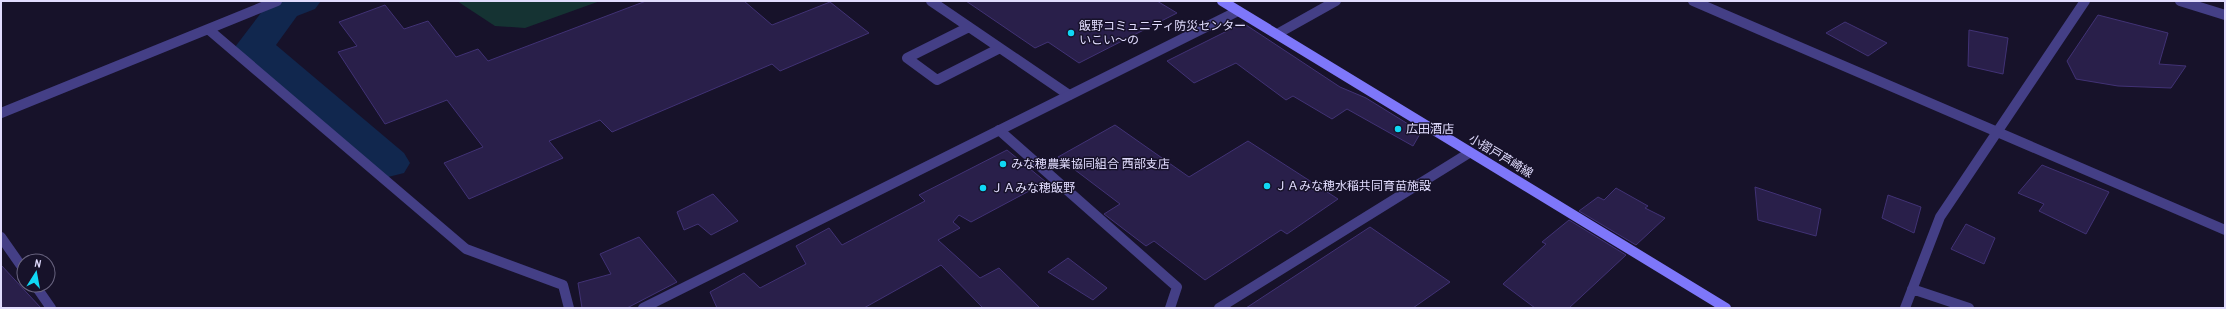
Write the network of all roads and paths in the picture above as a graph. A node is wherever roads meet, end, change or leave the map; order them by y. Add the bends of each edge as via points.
1 (277, 1) edge
2 (931, 1) edge
3 (1222, 1) edge
4 (1336, 1) edge
5 (1693, 1) edge
6 (2085, 1) edge
7 (2180, 1) edge
8 (1238, 11) junction
9 (2225, 15) edge
10 (969, 27) junction
11 (208, 29) junction
12 (1277, 34) junction
13 (1000, 48) junction
14 (1069, 95) junction
15 (1, 113) edge
16 (999, 130) junction
17 (1997, 133) junction
18 (1469, 153) junction
19 (2225, 230) edge
20 (1, 237) edge
21 (16, 259) edge
22 (1912, 289) junction
23 (41, 293) edge
24 (51, 308) edge
25 (569, 308) edge
26 (643, 308) edge
27 (1170, 308) edge
28 (1219, 308) edge
29 (1726, 308) edge
30 (1905, 308) edge
31 (1969, 308) edge

1 - 11 street
2 - 10 street
3 - 8 main road, 小摺戸芦崎線
4 - 12 street
5 - 17 street
6 - 17 street
7 - 9 street
8 - 12 main road, 小摺戸芦崎線
8 - 14 street
10 - 13 street
10 - 13 street via 907,58 937,80
11 - 15 street
11 - 25 street via 466,250 563,285
12 - 18 main road, 小摺戸芦崎線
13 - 14 street
14 - 16 street
16 - 26 street
16 - 27 street via 1177,287
17 - 19 street
17 - 22 street via 1940,217
18 - 28 street
18 - 29 main road, 小摺戸芦崎線
20 - 21 street
22 - 30 street
22 - 31 street
23 - 24 street

